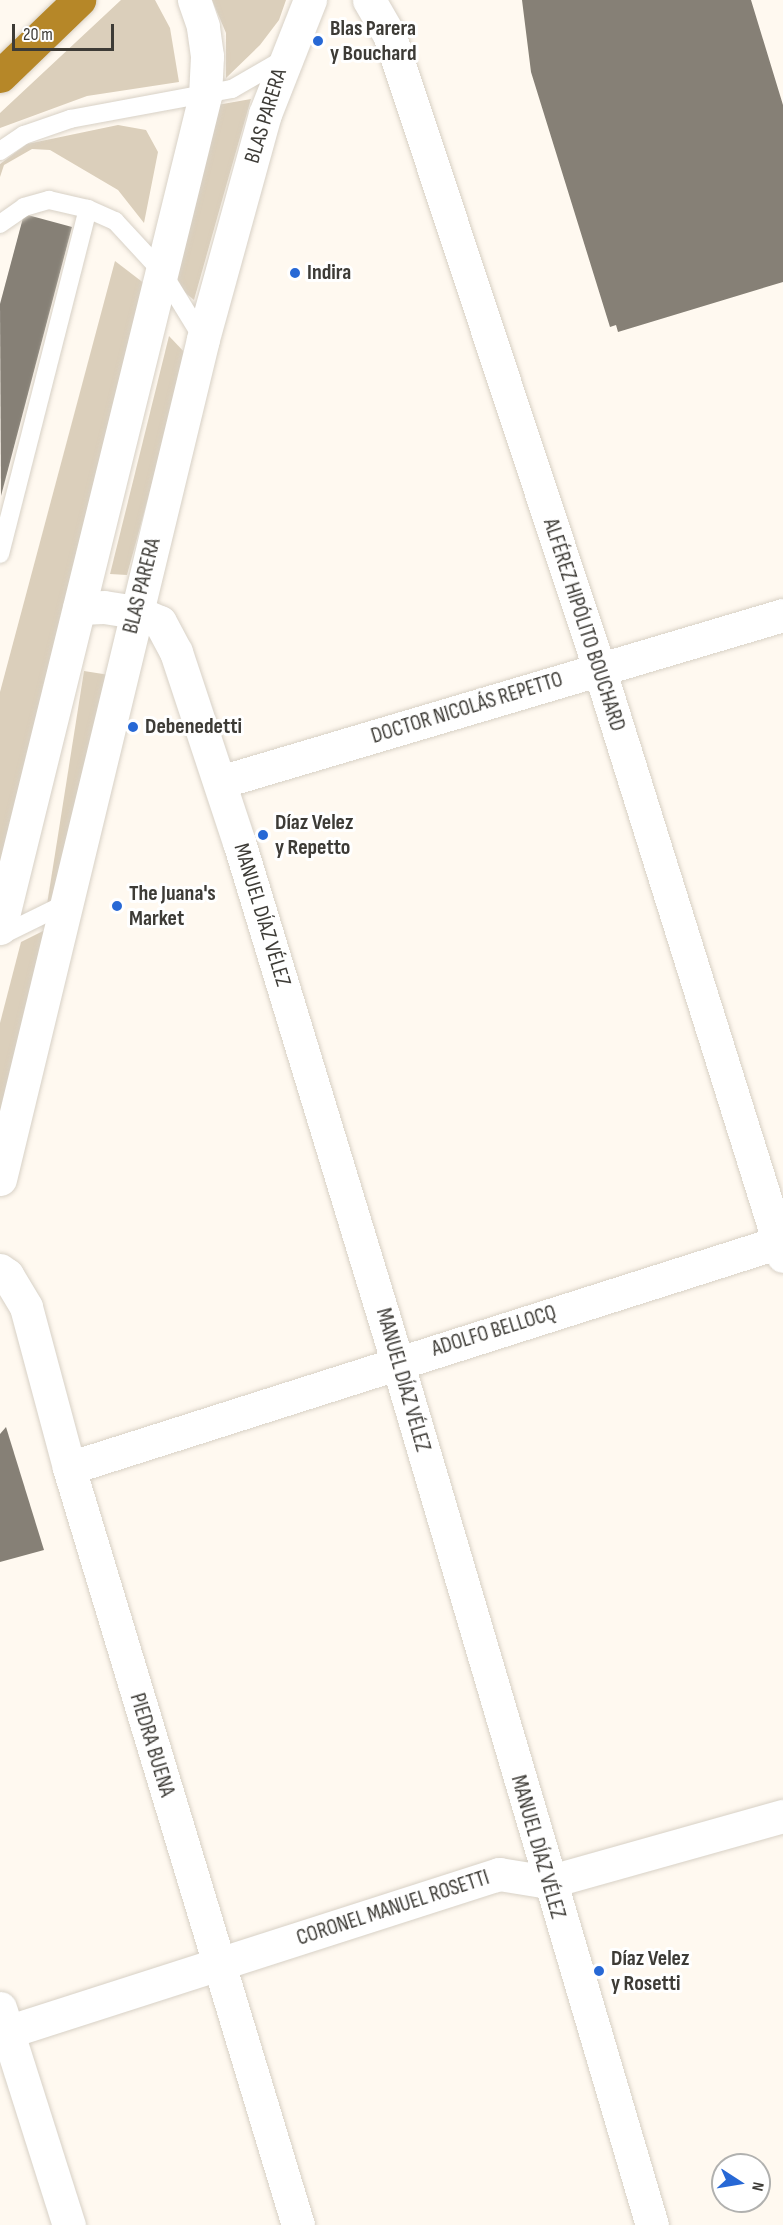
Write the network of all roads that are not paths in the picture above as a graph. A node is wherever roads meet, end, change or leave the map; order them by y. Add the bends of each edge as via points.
1 (194, 0) edge
2 (310, 0) edge
3 (369, 0) edge
4 (68, 11) edge
5 (284, 58) junction
6 (0, 76) edge
7 (205, 96) junction
8 (0, 151) edge
9 (88, 209) junction
10 (0, 224) edge
11 (162, 272) junction
12 (203, 339) junction
13 (0, 554) edge
14 (79, 608) junction
15 (136, 612) junction
16 (783, 615) edge
17 (599, 668) junction
18 (220, 782) junction
19 (67, 903) junction
20 (0, 928) edge
21 (0, 936) edge
22 (0, 1179) edge
23 (782, 1246) edge
24 (0, 1270) edge
25 (397, 1360) junction
26 (69, 1468) junction
27 (783, 1816) edge
28 (548, 1882) junction
29 (219, 1964) junction
30 (4, 2020) edge
31 (69, 2225) edge
32 (298, 2225) edge
33 (652, 2225) edge

1 - 7 street via 204,26
2 - 5 street, BLAS PARERA
3 - 17 street, ALFÉREZ HIPÓLITO BOUCHARD via 389,34
4 - 6 highway
5 - 7 lane via 257,78
5 - 12 street, BLAS PARERA
7 - 8 lane via 70,119 24,135
7 - 11 street
9 - 10 lane via 49,200 24,207
9 - 11 lane via 115,221
9 - 13 lane
11 - 12 lane
11 - 14 street
12 - 15 street, BLAS PARERA
14 - 15 street, MANUEL DÍAZ VÉLEZ
14 - 20 street
15 - 18 street, MANUEL DÍAZ VÉLEZ via 160,622 176,652
15 - 19 street, BLAS PARERA
16 - 17 street, DOCTOR NICOLÁS REPETTO
17 - 18 street, DOCTOR NICOLÁS REPETTO
17 - 23 street, ALFÉREZ HIPÓLITO BOUCHARD
18 - 25 street, MANUEL DÍAZ VÉLEZ
19 - 21 lane
19 - 22 street, BLAS PARERA
23 - 25 street, ADOLFO BELLOCQ
24 - 26 street, PIEDRA BUENA via 8,1275 26,1307
25 - 26 street, ADOLFO BELLOCQ
25 - 28 street, MANUEL DÍAZ VÉLEZ
26 - 29 street, PIEDRA BUENA
27 - 28 street, CORONEL MANUEL ROSETTI
28 - 29 street, CORONEL MANUEL ROSETTI via 499,1874
28 - 33 street, MANUEL DÍAZ VÉLEZ
29 - 30 street, CORONEL MANUEL ROSETTI
29 - 32 street, PIEDRA BUENA
30 - 31 street

